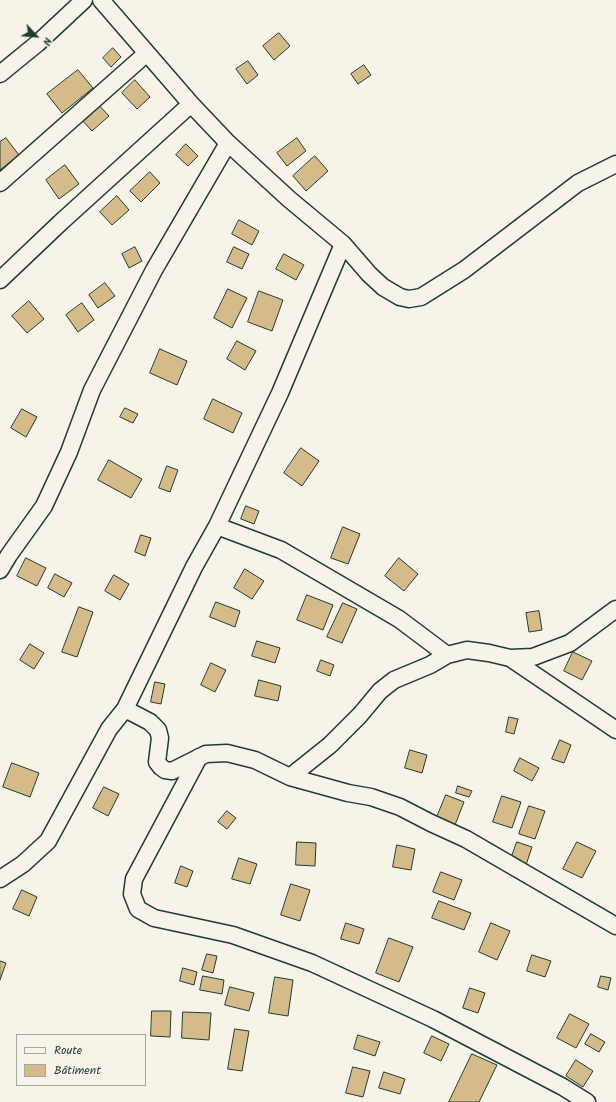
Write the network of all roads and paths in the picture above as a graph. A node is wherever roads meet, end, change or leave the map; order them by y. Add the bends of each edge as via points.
1 (84, 0) edge
2 (101, 0) edge
3 (147, 53) junction
4 (0, 74) edge
5 (191, 104) junction
6 (228, 143) junction
7 (616, 164) edge
8 (0, 183) edge
9 (343, 244) junction
10 (0, 280) edge
11 (217, 526) junction
12 (5, 553) edge
13 (0, 570) edge
14 (616, 609) edge
15 (447, 655) junction
16 (510, 658) junction
17 (125, 709) junction
18 (616, 730) edge
19 (199, 757) junction
20 (290, 777) junction
21 (0, 879) edge
22 (616, 926) edge
23 (587, 1102) edge

1 - 4 street
2 - 3 street
3 - 5 street
3 - 8 street
5 - 6 street
5 - 10 street
6 - 9 street
6 - 12 street via 154,270 92,390 69,452 44,506
7 - 9 street via 578,182 464,270 421,297 400,297 383,287
9 - 11 street via 280,393
11 - 15 street via 281,550 399,619
11 - 17 street via 194,567
12 - 13 street
14 - 16 street via 570,643 534,657
15 - 16 street via 467,650
15 - 20 street via 394,680 380,691 330,745
16 - 18 street
17 - 19 street via 150,722 158,730 160,738 157,762 165,770 172,771
17 - 21 street via 109,729 48,841 23,864
19 - 20 street via 211,753 227,753 255,760
19 - 23 street via 134,879 132,894 138,908 154,918 233,935 312,963 433,1019
20 - 22 street via 371,797 400,807 466,839

